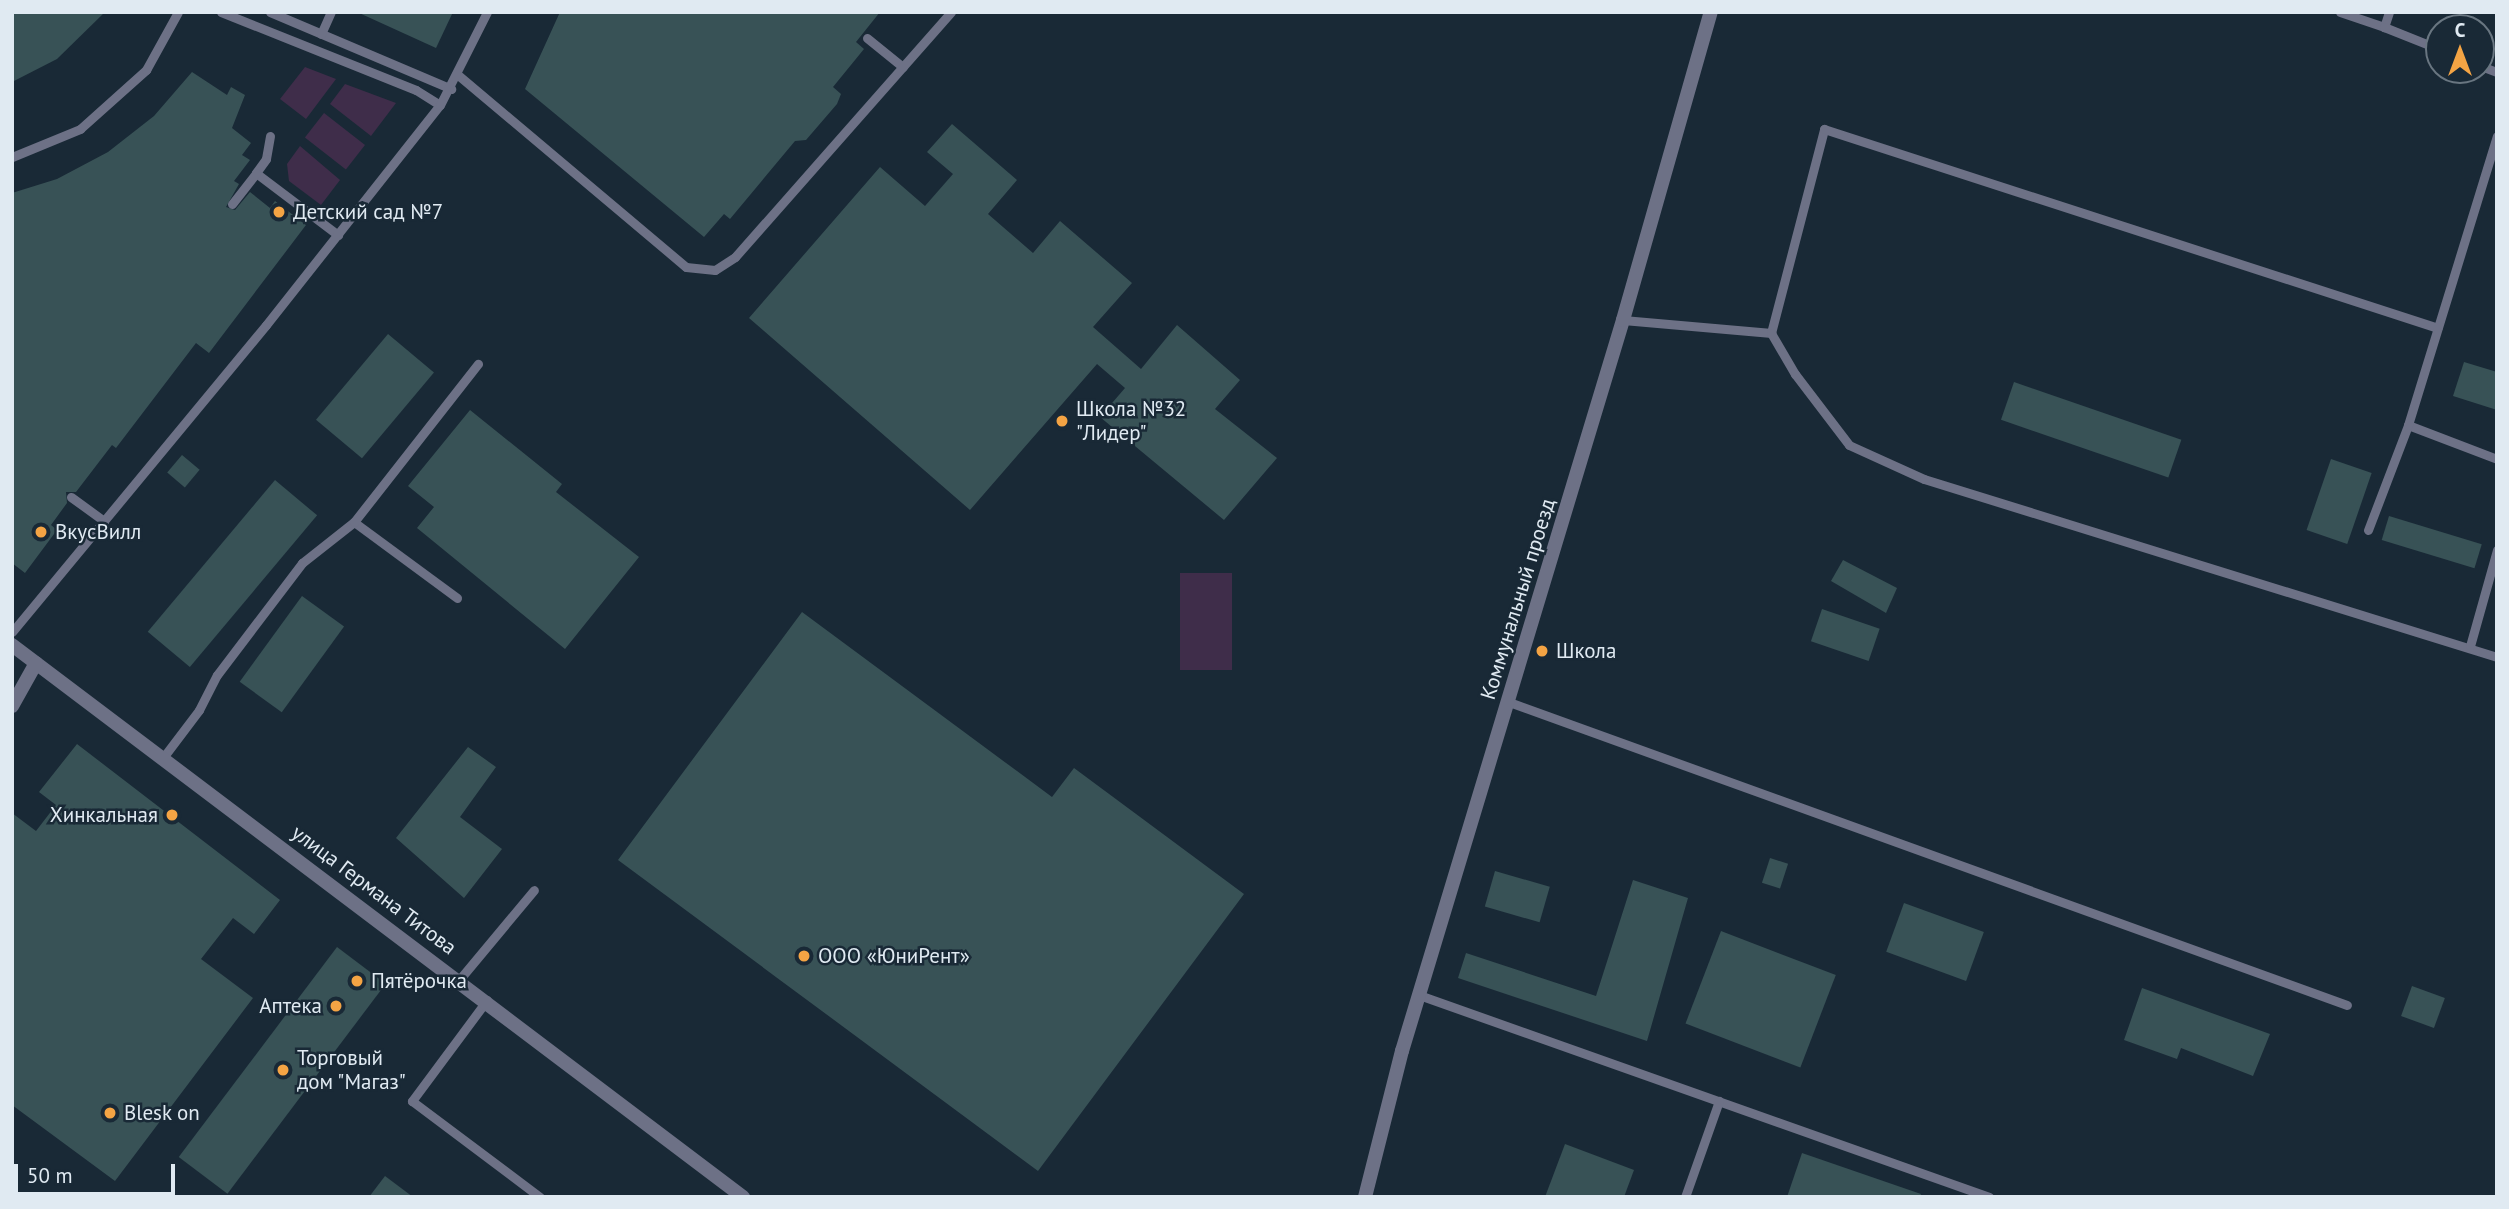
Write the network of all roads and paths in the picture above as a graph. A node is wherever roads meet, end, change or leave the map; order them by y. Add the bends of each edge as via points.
1 (178, 12) edge
2 (221, 12) edge
3 (270, 12) edge
4 (331, 12) edge
5 (487, 12) edge
6 (951, 12) edge
7 (1711, 12) edge
8 (2340, 12) edge
9 (2389, 12) edge
10 (2384, 27) junction
11 (321, 34) junction
12 (867, 38) dead end
13 (2425, 43) edge
14 (903, 67) junction
15 (458, 75) junction
16 (451, 89) junction
17 (440, 105) junction
18 (270, 136) dead end
19 (2497, 136) edge
20 (12, 157) edge
21 (256, 173) junction
22 (232, 204) dead end
23 (338, 235) junction
24 (1623, 320) junction
25 (2438, 328) junction
26 (1771, 333) junction
27 (478, 364) dead end
28 (2408, 425) junction
29 (2497, 459) edge
30 (71, 497) dead end
31 (104, 521) junction
32 (354, 522) junction
33 (2368, 530) dead end
34 (2497, 551) edge
35 (457, 598) dead end
36 (12, 632) edge
37 (12, 645) edge
38 (2470, 646) junction
39 (2497, 657) edge
40 (36, 663) junction
41 (1508, 702) junction
42 (12, 706) edge
43 (162, 759) junction
44 (534, 890) dead end
45 (459, 979) junction
46 (1419, 995) junction
47 (487, 1000) junction
48 (2347, 1005) dead end
49 (1719, 1101) junction
50 (540, 1197) edge
51 (744, 1197) edge
52 (1365, 1197) edge
53 (1685, 1197) edge
54 (1989, 1197) edge

1 - 20 lane via 146,70 80,129
2 - 17 lane via 416,90
3 - 11 lane
4 - 11 lane
5 - 15 lane
6 - 14 lane
7 - 24 street, Коммунальный проезд
8 - 10 lane
9 - 10 lane
10 - 13 lane
11 - 16 lane
12 - 14 lane
14 - 15 lane via 735,257 715,270 686,267
15 - 16 lane
16 - 17 lane
17 - 23 lane
18 - 21 lane via 266,159
19 - 25 lane
21 - 22 lane
21 - 23 lane
23 - 31 lane
24 - 26 lane
24 - 41 street, Коммунальный проезд
25 - 26 lane via 1824,130
25 - 28 lane
26 - 38 lane via 1795,374 1849,445 1937,483
27 - 32 lane
28 - 29 lane
28 - 33 lane
30 - 31 lane
31 - 36 lane
32 - 35 lane
32 - 43 lane via 302,563 217,675 199,710
34 - 38 lane
37 - 40 street, улица Германа Титова
38 - 39 lane
40 - 42 street
40 - 43 street, улица Германа Титова
41 - 46 street, Коммунальный проезд
41 - 48 lane
43 - 45 street, улица Германа Титова
44 - 45 lane
45 - 47 street, улица Германа Титова
46 - 49 lane
46 - 52 street, Коммунальный проезд
47 - 50 lane via 412,1101
47 - 51 street, улица Германа Титова
49 - 53 lane
49 - 54 lane

